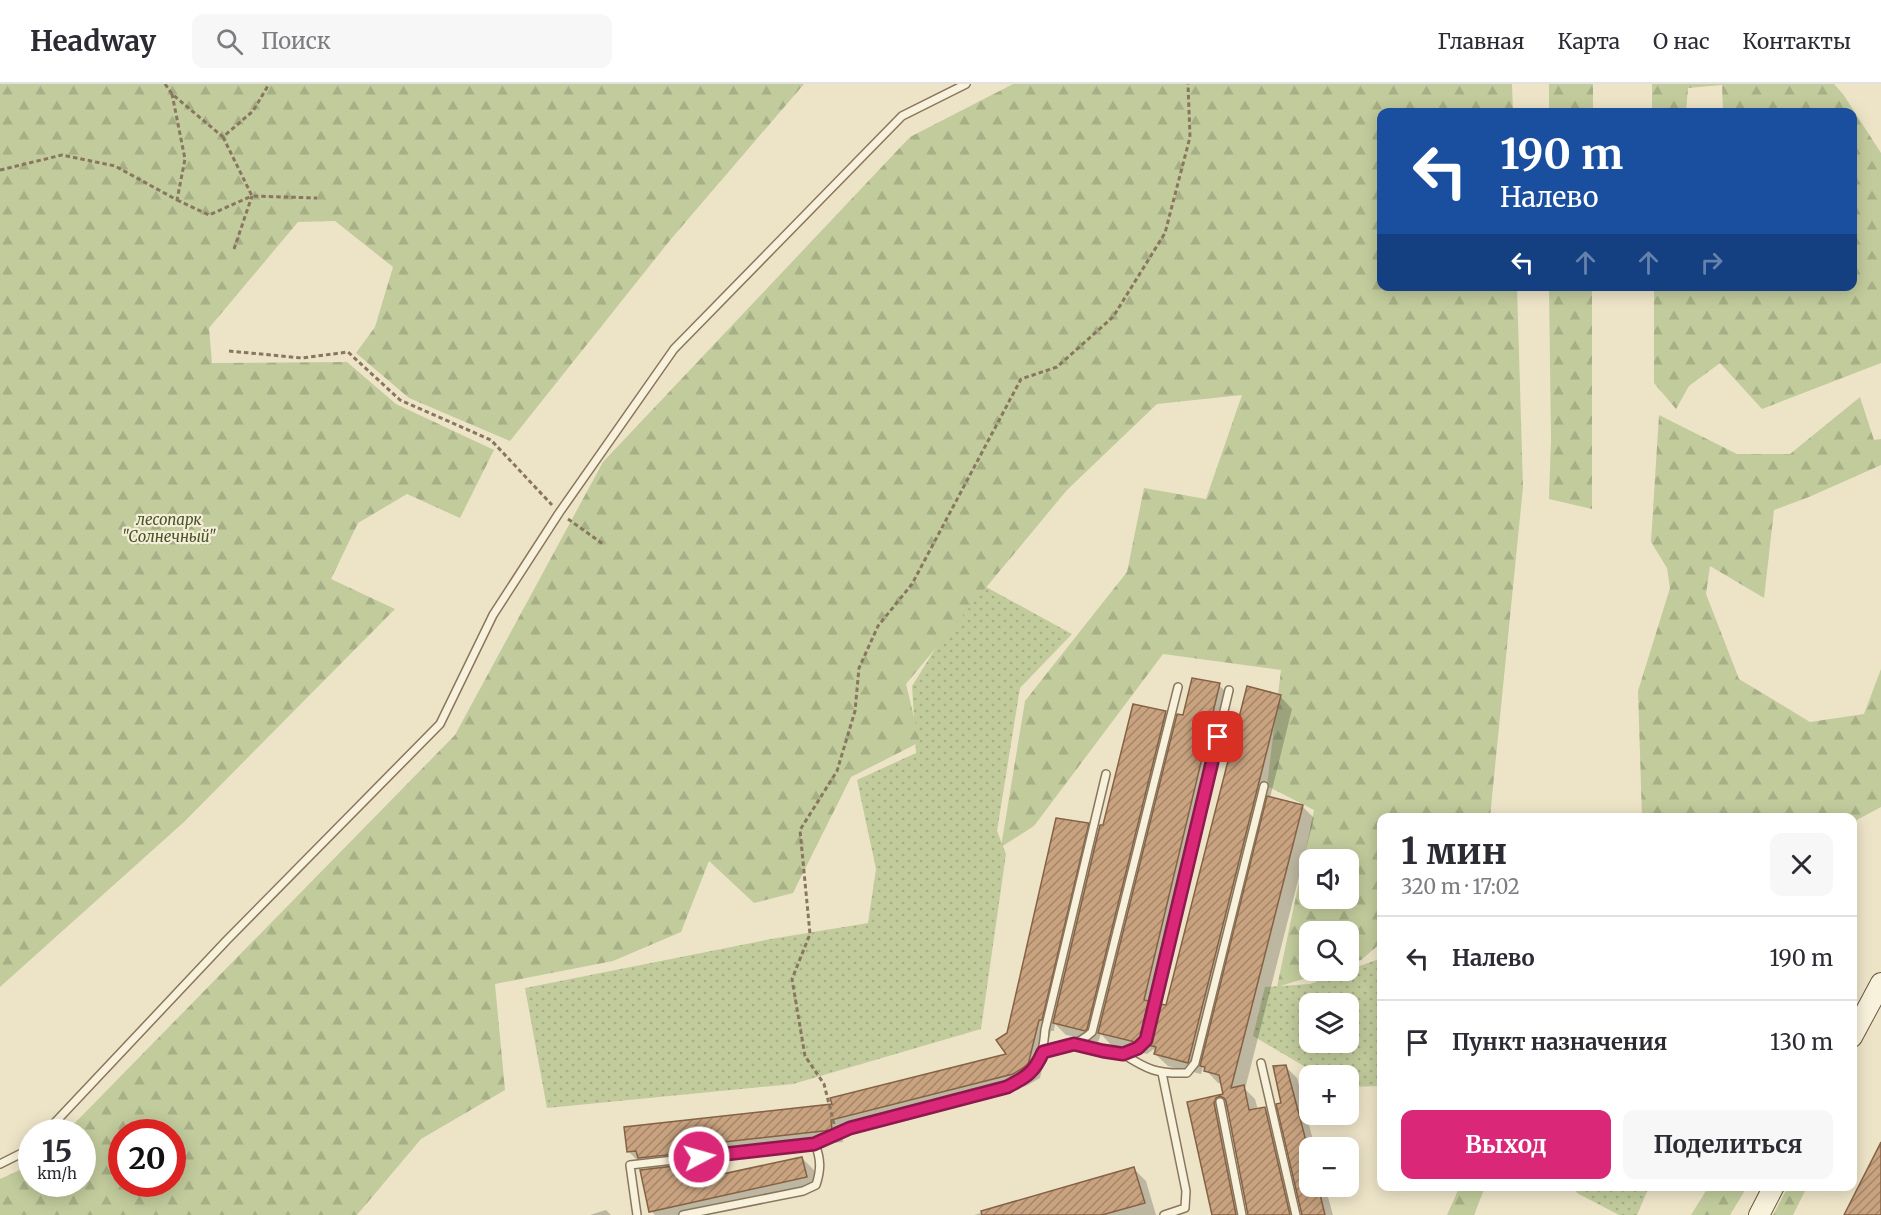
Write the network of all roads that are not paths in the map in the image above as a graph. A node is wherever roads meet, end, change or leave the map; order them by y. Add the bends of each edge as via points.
1 (966, 84) edge
2 (1178, 687) dead end
3 (1229, 690) dead end
4 (1107, 774) dead end
5 (1264, 786) dead end
6 (1881, 983) edge
7 (1857, 1028) edge
8 (1074, 1044) junction
9 (1043, 1052) junction
10 (1123, 1054) junction
11 (1261, 1063) dead end
12 (1162, 1073) junction
13 (1220, 1102) dead end
14 (58, 1119) edge
15 (814, 1144) junction
16 (18, 1155) edge
17 (0, 1164) edge
18 (1771, 1191) edge
19 (1186, 1211) edge
20 (637, 1215) edge
21 (683, 1215) edge
22 (1164, 1215) edge
23 (1242, 1215) edge
24 (1296, 1215) edge
25 (1759, 1215) edge

1 - 14 lane via 902,116 674,349 493,615 440,724 226,941
2 - 8 lane via 1092,1032
3 - 10 lane via 1146,1040
4 - 9 lane
5 - 12 lane via 1195,1063 1187,1073
6 - 7 main road
8 - 9 lane
8 - 10 lane
9 - 15 lane via 1035,1069 1007,1087 850,1128
10 - 12 lane via 1144,1068
11 - 24 lane
12 - 19 lane via 1186,1191
13 - 23 lane
15 - 20 lane via 630,1164
15 - 21 lane via 820,1157 816,1185
16 - 17 lane
18 - 25 main road
19 - 22 lane

